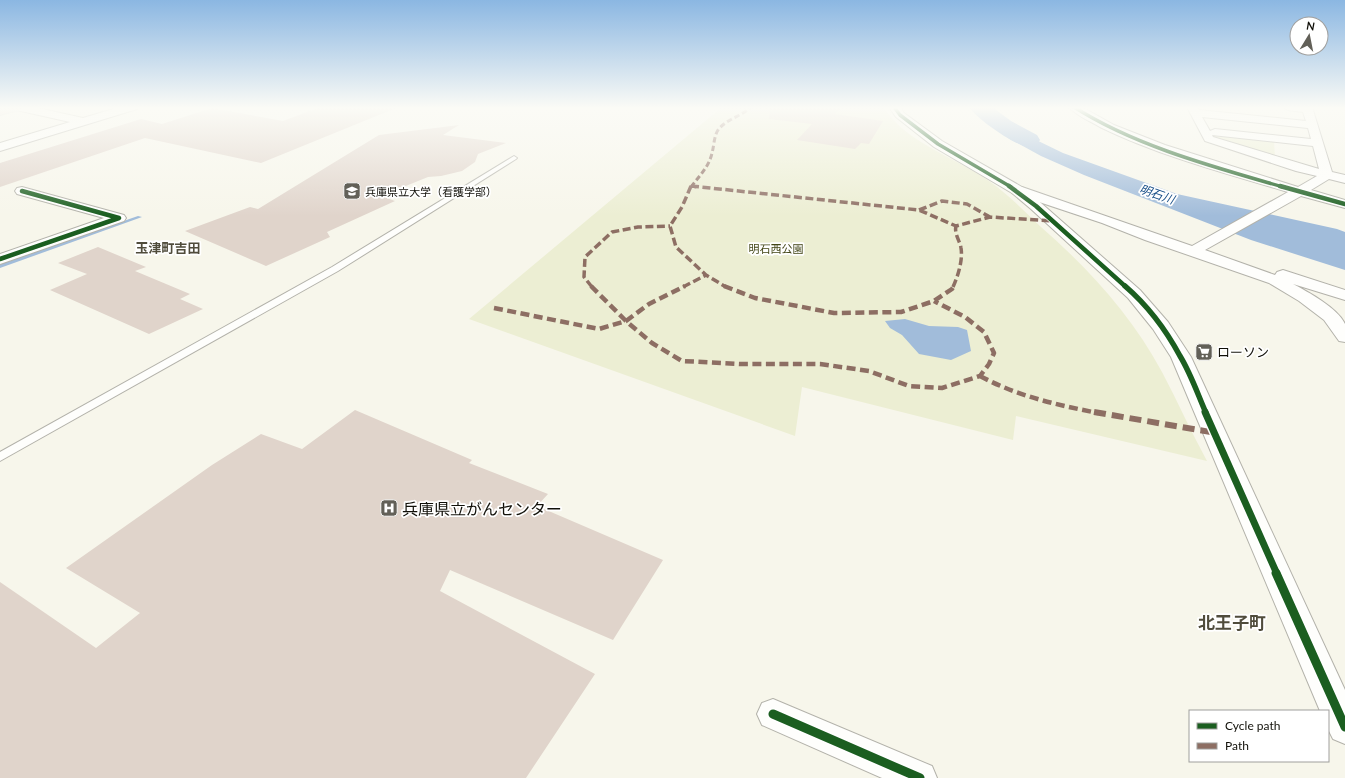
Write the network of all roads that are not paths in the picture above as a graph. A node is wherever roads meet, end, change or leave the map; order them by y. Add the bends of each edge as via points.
1 (937, 143) edge
2 (1147, 143) edge
3 (1223, 143) edge
4 (1317, 143) edge
5 (514, 158) dead end
6 (1327, 175) junction
7 (1345, 179) edge
8 (1017, 190) junction
9 (22, 191) dead end
10 (1300, 191) junction
11 (1345, 204) edge
12 (1193, 251) junction
13 (0, 259) edge
14 (1228, 264) junction
15 (1345, 295) edge
16 (1345, 338) edge
17 (0, 457) edge
18 (773, 714) dead end
19 (1345, 727) edge
20 (920, 778) edge

1 - 8 street
2 - 10 street via 1212,166
3 - 6 street
4 - 6 street
5 - 17 lane via 335,269
6 - 7 street
6 - 10 street
8 - 12 street
8 - 19 street via 1134,294 1161,326 1181,357
9 - 13 street via 118,218
10 - 11 street
10 - 12 street
12 - 14 street
14 - 15 street via 1252,264
14 - 16 street via 1275,280 1305,298 1330,316
18 - 20 street

